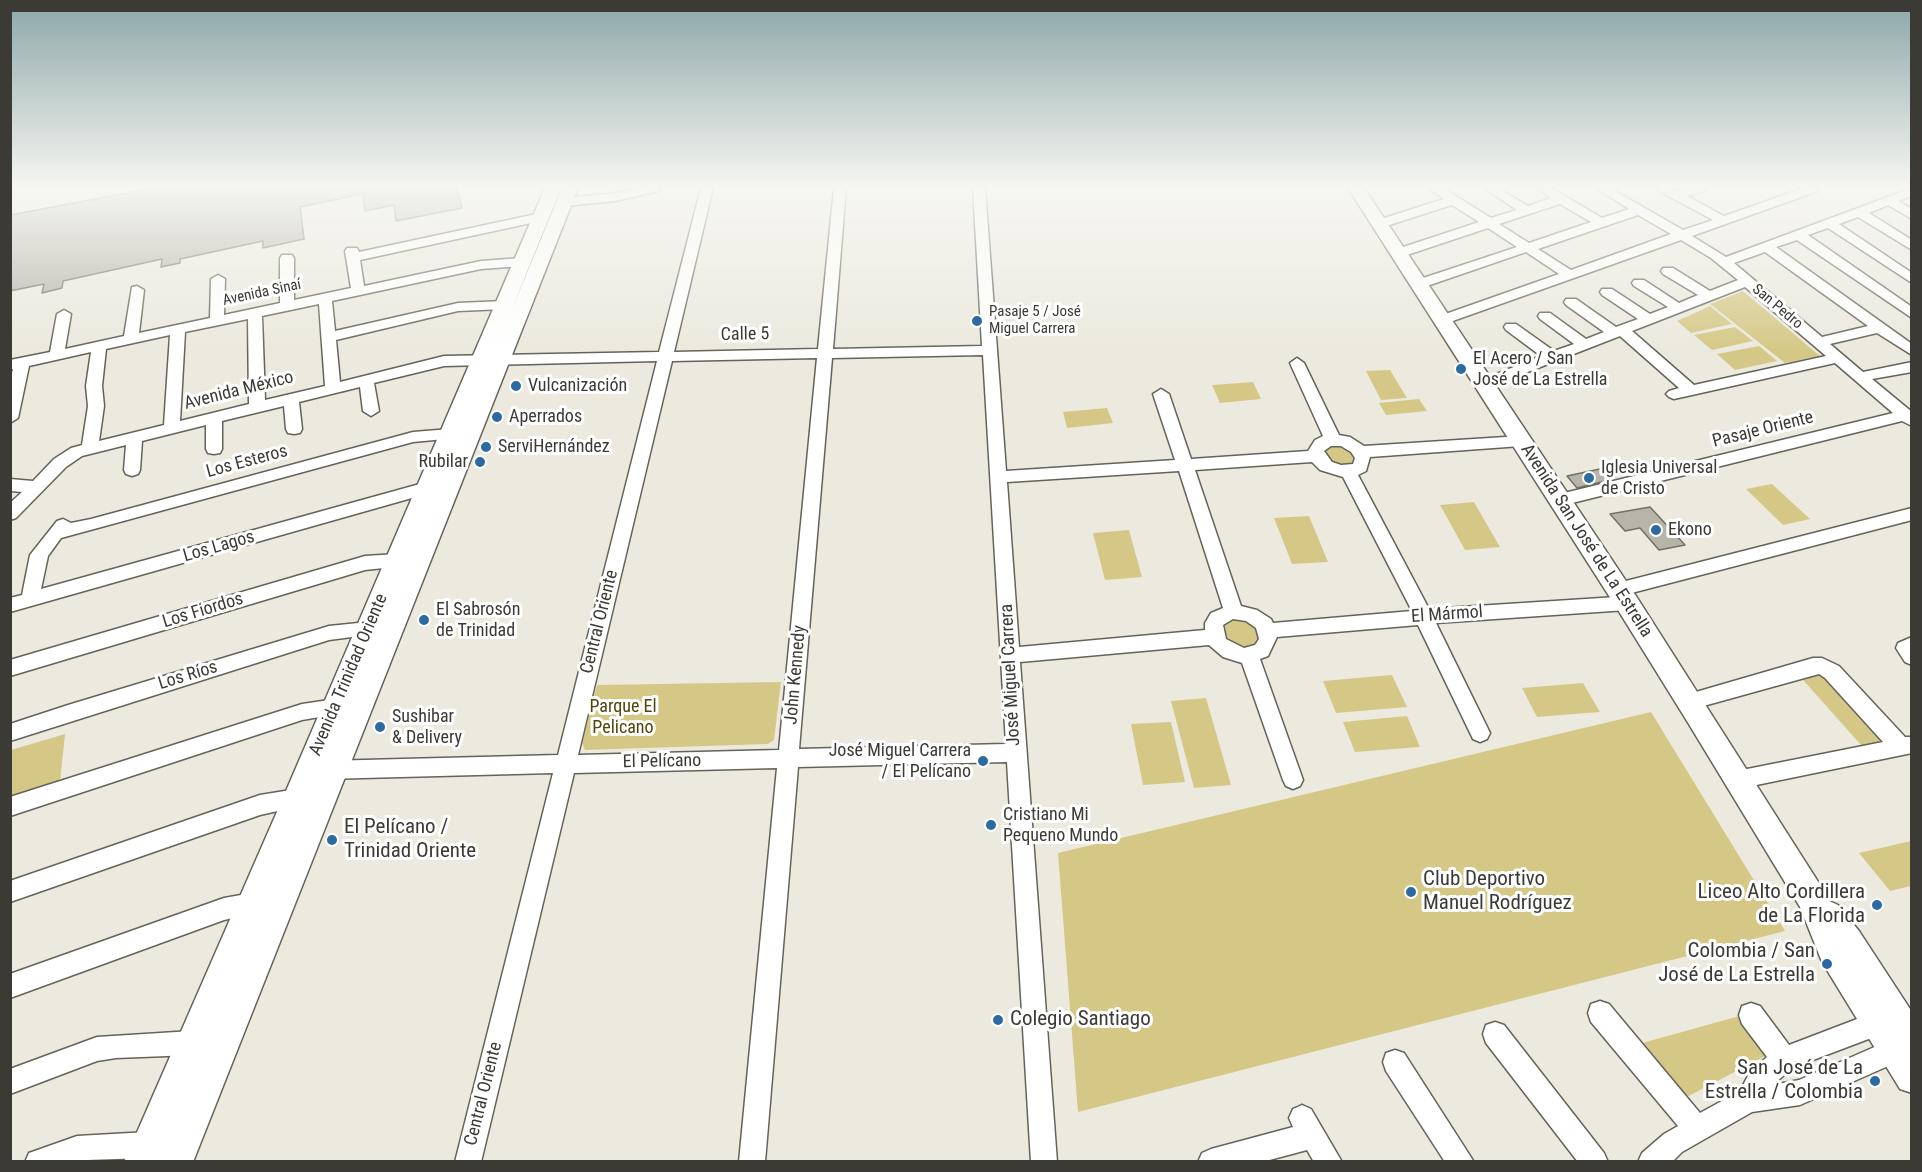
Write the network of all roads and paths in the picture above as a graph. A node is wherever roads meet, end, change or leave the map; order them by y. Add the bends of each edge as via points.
1 (410, 243) edge
2 (530, 243) edge
3 (541, 243) edge
4 (694, 243) edge
5 (835, 243) edge
6 (983, 243) edge
7 (1392, 243) edge
8 (1430, 243) edge
9 (1520, 243) edge
10 (1540, 243) edge
11 (1661, 243) edge
12 (1695, 243) edge
13 (1776, 243) edge
14 (1809, 243) edge
15 (1858, 243) edge
16 (1767, 246) junction
17 (1527, 247) junction
18 (1399, 253) junction
19 (286, 258) dead end
20 (522, 262) junction
21 (1725, 262) junction
22 (1668, 271) dead end
23 (1570, 275) junction
24 (218, 279) dead end
25 (1911, 279) edge
26 (1748, 282) junction
27 (1639, 283) dead end
28 (1419, 284) junction
29 (137, 290) dead end
30 (358, 291) junction
31 (1607, 292) dead end
32 (1709, 296) junction
33 (325, 298) junction
34 (1571, 302) dead end
35 (287, 305) junction
36 (504, 305) junction
37 (1678, 308) junction
38 (255, 312) junction
39 (64, 314) dead end
40 (1911, 314) edge
41 (1545, 316) dead end
42 (217, 320) junction
43 (1442, 320) junction
44 (1649, 320) junction
45 (1511, 327) dead end
46 (178, 328) junction
47 (1880, 328) junction
48 (1619, 331) junction
49 (328, 337) junction
50 (131, 339) junction
51 (1819, 342) junction
52 (1585, 345) junction
53 (99, 346) junction
54 (990, 350) junction
55 (1911, 351) edge
56 (826, 353) junction
57 (57, 355) junction
58 (666, 355) junction
59 (1552, 357) junction
60 (491, 358) junction
61 (1838, 358) junction
62 (1298, 363) dead end
63 (16, 364) edge
64 (1911, 367) edge
65 (1860, 377) junction
66 (366, 379) junction
67 (1484, 384) junction
68 (333, 388) junction
69 (1690, 390) junction
70 (1161, 394) dead end
71 (1674, 394) dead end
72 (291, 398) junction
73 (257, 407) junction
74 (371, 411) dead end
75 (214, 417) junction
76 (10, 418) edge
77 (1908, 418) edge
78 (172, 428) junction
79 (294, 429) dead end
80 (450, 434) junction
81 (134, 437) junction
82 (1333, 440) junction
83 (1521, 441) junction
84 (90, 448) junction
85 (214, 449) dead end
86 (1361, 452) junction
87 (1317, 456) junction
88 (1185, 465) junction
89 (132, 470) dead end
90 (1348, 471) junction
91 (999, 477) junction
92 (10, 485) edge
93 (37, 487) junction
94 (427, 488) junction
95 (1560, 500) junction
96 (10, 513) edge
97 (1911, 514) edge
98 (71, 521) dead end
99 (54, 533) junction
100 (397, 561) junction
101 (1622, 596) junction
102 (30, 600) junction
103 (10, 605) edge
104 (1234, 612) junction
105 (1424, 617) junction
106 (368, 629) junction
107 (1267, 631) junction
108 (1214, 637) junction
109 (1911, 644) edge
110 (1010, 655) junction
111 (1249, 655) junction
112 (1911, 657) edge
113 (10, 668) edge
114 (1689, 702) junction
115 (336, 707) junction
116 (10, 733) edge
117 (1480, 733) dead end
118 (1906, 746) edge
119 (1016, 753) junction
120 (789, 759) junction
121 (565, 764) junction
122 (313, 779) junction
123 (1293, 780) dead end
124 (1737, 780) junction
125 (10, 807) edge
126 (10, 892) edge
127 (252, 904) junction
128 (10, 986) edge
129 (1600, 1012) dead end
130 (1751, 1015) dead end
131 (1495, 1034) dead end
132 (1902, 1039) edge
133 (192, 1043) junction
134 (1784, 1059) junction
135 (1395, 1062) dead end
136 (10, 1082) edge
137 (1749, 1100) junction
138 (1697, 1129) junction
139 (145, 1153) edge
140 (38, 1161) edge
141 (175, 1161) edge
142 (468, 1161) edge
143 (752, 1161) edge
144 (1044, 1161) edge
145 (1211, 1161) edge
146 (1329, 1161) edge
147 (1461, 1161) edge
148 (1595, 1161) edge
149 (1651, 1161) edge

1 - 30 street via 352,254
2 - 20 main road, Avenida Trinidad Oriente
3 - 60 main road, Avenida Trinidad Oriente
4 - 58 street, Central Oriente
5 - 56 street, John Kennedy
6 - 54 street, José Miguel Carrera
7 - 18 main road, Avenida San José de La Estrella
8 - 18 street
9 - 17 street
10 - 17 street
11 - 23 street
12 - 21 street, San Pedro
13 - 16 street
14 - 40 street
15 - 25 street
16 - 21 street
16 - 47 street
17 - 23 street
17 - 28 street
18 - 28 main road, Avenida San José de La Estrella
19 - 35 street
20 - 30 street, Avenida Sinaí via 481,265
20 - 36 main road, Avenida Trinidad Oriente
21 - 26 street, San Pedro
22 - 32 street
23 - 43 street
24 - 42 street
26 - 32 street
26 - 51 street, San Pedro
27 - 37 street
28 - 43 main road, Avenida San José de La Estrella
29 - 50 street
30 - 33 street, Avenida Sinaí
31 - 44 street
32 - 37 street
33 - 35 street, Avenida Sinaí
33 - 49 street
34 - 48 street
35 - 38 street, Avenida Sinaí
36 - 49 street via 458,307
36 - 60 main road, Avenida Trinidad Oriente
37 - 44 street
38 - 42 street, Avenida Sinaí
38 - 73 street
39 - 57 street
41 - 52 street
42 - 46 street, Avenida Sinaí
43 - 67 main road, Avenida San José de La Estrella
44 - 48 street
45 - 59 street
46 - 50 street, Avenida Sinaí
46 - 78 street
47 - 51 street
47 - 55 street
48 - 52 street
48 - 69 street
49 - 68 street
50 - 53 street, Avenida Sinaí
51 - 61 street, San Pedro
52 - 59 street
53 - 57 street, Avenida Sinaí
53 - 84 street
54 - 56 street, Calle 5
54 - 91 street, José Miguel Carrera
56 - 58 street, Calle 5
56 - 120 street, John Kennedy
57 - 63 street, Avenida Sinaí
58 - 60 street, Calle 5
58 - 121 street, Central Oriente
59 - 67 street
60 - 66 street, Avenida México via 437,362
60 - 80 main road, Avenida Trinidad Oriente
60 - 122 main road, Avenida Trinidad Oriente
61 - 65 street, San Pedro
61 - 69 street
62 - 82 street
63 - 76 street
64 - 65 street
65 - 77 street, San Pedro
66 - 68 street, Avenida México
66 - 74 street
67 - 83 main road, Avenida San José de La Estrella
68 - 72 street, Avenida México
69 - 71 street
70 - 88 street
72 - 73 street, Avenida México
72 - 79 street
73 - 75 street, Avenida México
75 - 78 street, Avenida México
75 - 85 street
77 - 95 street, Pasaje Oriente
78 - 81 street, Avenida México
80 - 94 main road, Avenida Trinidad Oriente
80 - 99 street, Los Esteros via 413,437
81 - 84 street, Avenida México
81 - 89 street
82 - 86 street via 1351,444
82 - 87 street via 1318,446
83 - 86 street
83 - 95 main road, Avenida San José de La Estrella
84 - 93 street, Avenida México via 64,459
86 - 90 street via 1363,463
87 - 88 street
87 - 90 street via 1333,469
88 - 91 street
88 - 104 street
90 - 105 street
91 - 110 street, José Miguel Carrera
92 - 93 street
93 - 96 street, Avenida México
94 - 100 main road, Avenida Trinidad Oriente
94 - 102 street, Los Lagos
95 - 101 main road, Avenida San José de La Estrella
97 - 101 street, El Mármol
98 - 99 street
99 - 102 street via 39,555
100 - 106 main road, Avenida Trinidad Oriente
100 - 113 street, Los Fiordos via 365,563
101 - 105 street, El Mármol
101 - 114 main road, Avenida San José de La Estrella
102 - 103 street, Los Lagos
104 - 107 street via 1257,619
104 - 108 street via 1218,618
105 - 107 street, El Mármol
105 - 117 street
106 - 115 main road, Avenida Trinidad Oriente
106 - 116 street, Los Ríos via 329,633
107 - 111 street via 1266,646
108 - 110 street
108 - 111 street via 1226,650
109 - 112 street via 1905,648
110 - 119 street, José Miguel Carrera
111 - 123 street
114 - 118 street via 1822,666
114 - 124 main road, Avenida San José de La Estrella
115 - 122 main road, Avenida Trinidad Oriente
115 - 125 street via 302,712
118 - 124 street
119 - 120 street, El Pelícano
119 - 144 street, José Miguel Carrera
120 - 121 street, El Pelícano
120 - 143 street, John Kennedy
121 - 122 street, El Pelícano
121 - 142 street, Central Oriente
122 - 126 street, El Pelícano via 260,805
122 - 127 main road, Avenida Trinidad Oriente
122 - 141 main road, Avenida Trinidad Oriente
124 - 132 main road, Avenida San José de La Estrella via 1811,898 1833,951
127 - 128 street via 224,909
127 - 133 main road, Avenida Trinidad Oriente
129 - 138 street
130 - 134 street
131 - 148 street
132 - 134 street
132 - 137 street via 1800,1092
133 - 136 street via 106,1047
133 - 139 main road, Avenida Trinidad Oriente
134 - 137 street via 1759,1081
135 - 147 street
137 - 138 street
138 - 149 street
139 - 140 street via 77,1149
145 - 146 street via 1308,1126

